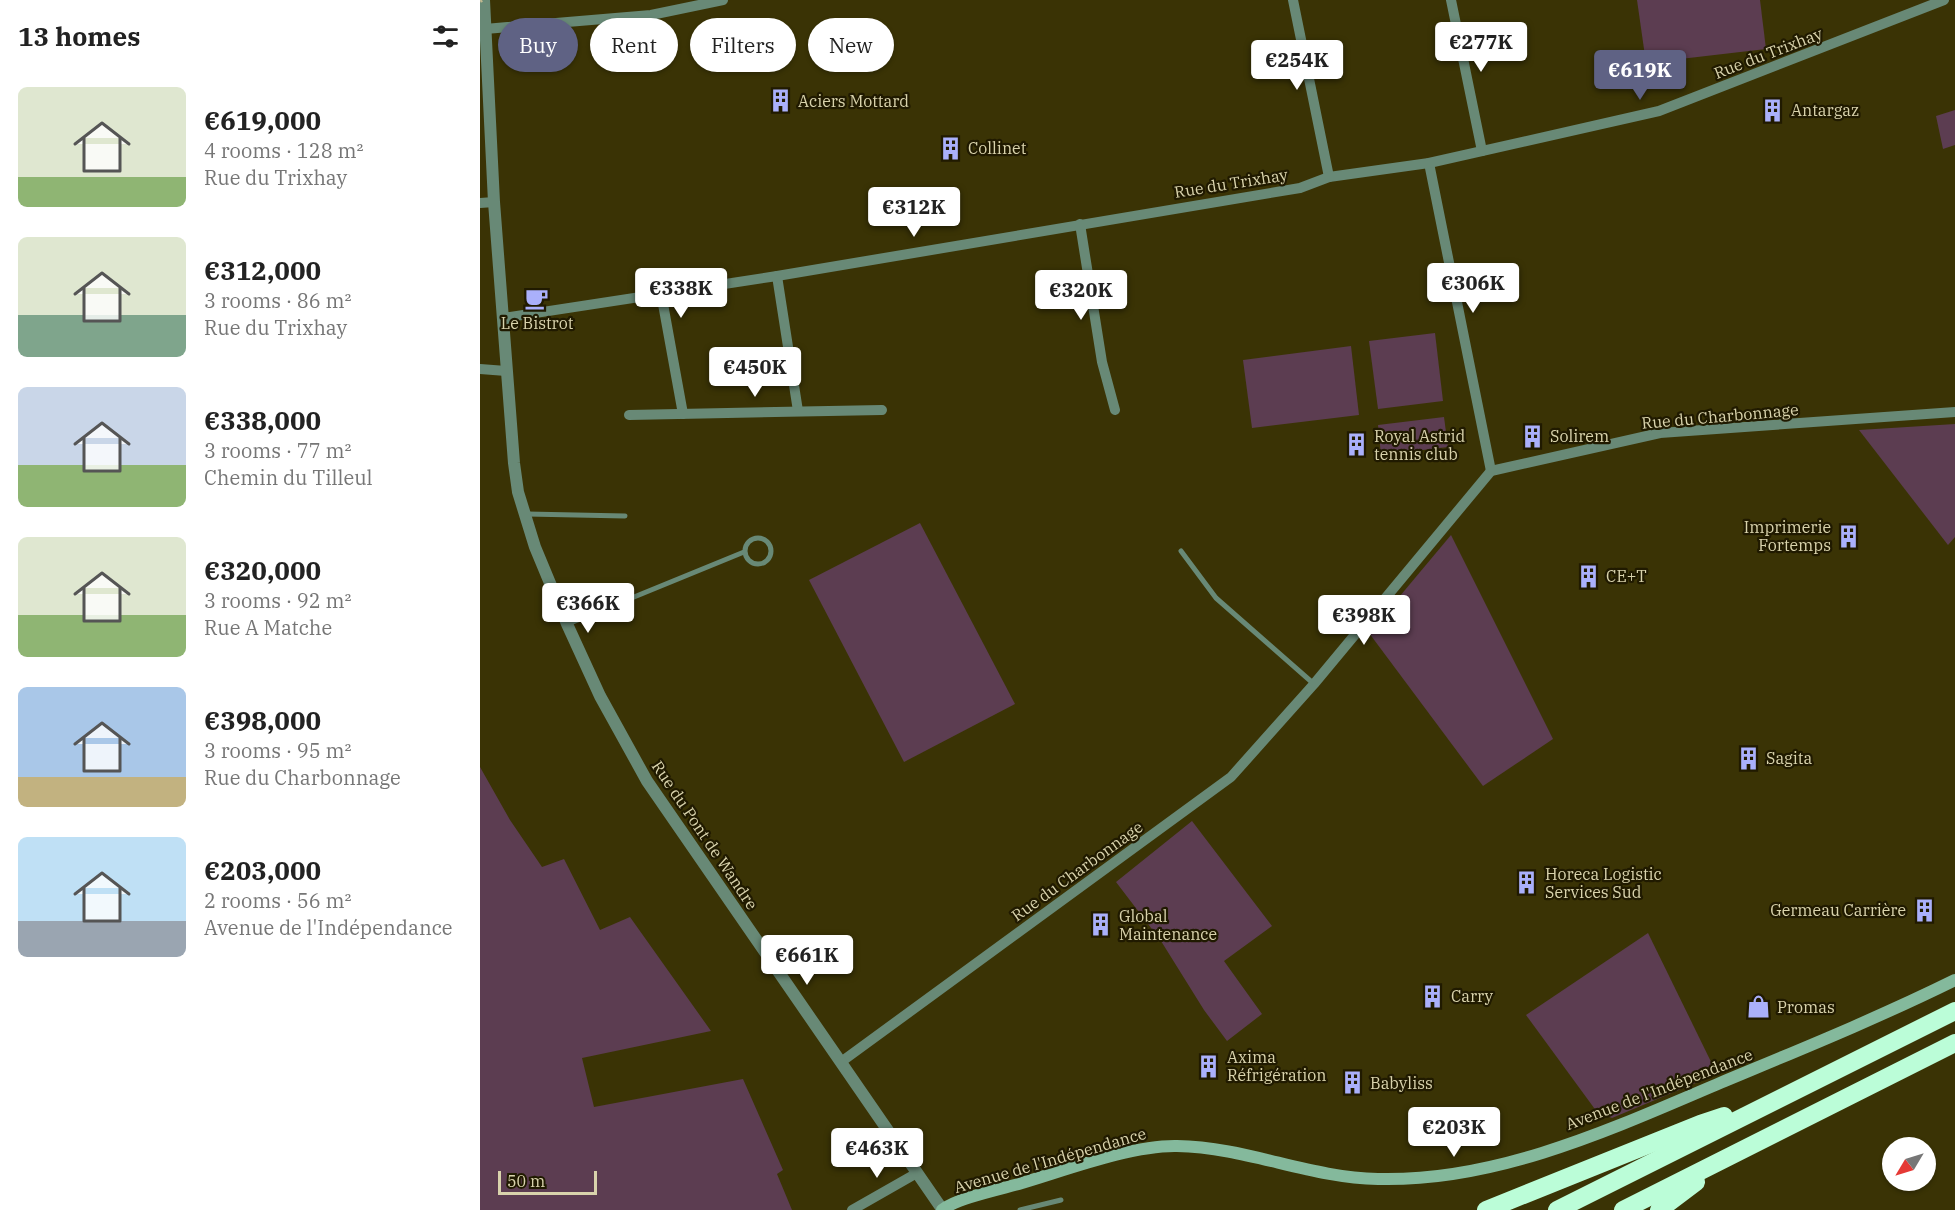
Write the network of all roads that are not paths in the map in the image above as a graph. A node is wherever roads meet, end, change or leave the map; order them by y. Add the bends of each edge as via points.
1 (723, 0) edge
2 (1293, 0) edge
3 (1451, 0) edge
4 (1944, 0) edge
5 (483, 5) edge
6 (485, 29) junction
7 (1482, 151) junction
8 (1429, 163) junction
9 (1329, 177) junction
10 (494, 202) junction
11 (480, 203) edge
12 (1080, 224) junction
13 (777, 276) junction
14 (661, 293) junction
15 (503, 318) junction
16 (480, 369) edge
17 (506, 371) junction
18 (882, 410) dead end
19 (1115, 410) dead end
20 (798, 411) junction
21 (1955, 412) edge
22 (683, 414) junction
23 (629, 415) dead end
24 (1491, 471) junction
25 (525, 514) junction
26 (625, 516) dead end
27 (1181, 551) dead end
28 (744, 552) junction
29 (567, 624) junction
30 (1314, 684) junction
31 (1955, 980) edge
32 (1955, 1011) edge
33 (1955, 1043) edge
34 (841, 1062) junction
35 (1772, 1102) junction
36 (1728, 1157) junction
37 (917, 1173) junction
38 (1061, 1200) dead end
39 (852, 1210) edge
40 (942, 1210) edge
41 (1020, 1210) edge
42 (1486, 1210) edge
43 (1557, 1210) edge
44 (1623, 1210) edge
45 (1659, 1210) edge

1 - 6 street via 651,15
2 - 9 street
3 - 7 street
4 - 7 street, Rue du Trixhay via 1659,111
5 - 6 street, Rue du Pont de Wandre
6 - 10 street, Rue du Pont de Wandre
7 - 8 street, Rue du Trixhay
8 - 9 street, Rue du Trixhay
8 - 24 street
9 - 12 street, Rue du Trixhay via 1300,188
10 - 11 street
10 - 15 street, Rue du Pont de Wandre
12 - 13 street, Rue du Trixhay
12 - 19 street via 1102,363
13 - 14 street, Rue du Trixhay
13 - 20 street
14 - 15 street, Rue du Trixhay
14 - 22 street
15 - 17 street, Rue du Pont de Wandre
16 - 17 street
17 - 25 street, Rue du Pont de Wandre via 514,463
18 - 20 street
20 - 22 street
21 - 24 street, Rue du Charbonnage via 1660,433
22 - 23 street
24 - 30 street, Rue du Charbonnage
25 - 26 lane
25 - 29 street, Rue du Pont de Wandre
27 - 30 lane via 1216,598
28 - 28 lane via 746,544 759,537 771,547 771,555 762,564 754,564
28 - 29 lane
29 - 34 street, Rue du Pont de Wandre via 600,696 647,781
30 - 34 street, Rue du Charbonnage via 1232,777
31 - 40 main road, Avenue de l'Indépendance via 1821,1042 1614,1128 1500,1164 1445,1176 1377,1179 1323,1173 1204,1148 1151,1147
32 - 35 highway
33 - 36 highway
34 - 37 street, Rue du Pont de Wandre
35 - 42 highway via 1700,1124
35 - 43 highway
36 - 44 highway
36 - 45 highway
37 - 39 street
37 - 40 street, Rue du Pont de Wandre
38 - 41 lane

